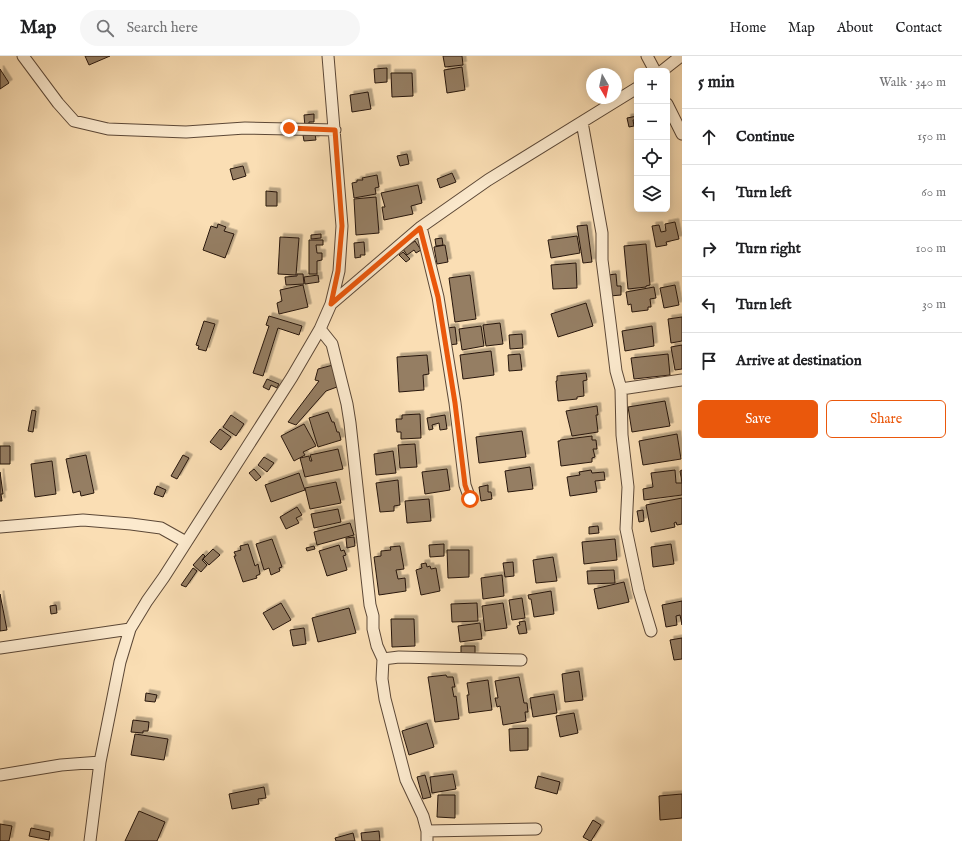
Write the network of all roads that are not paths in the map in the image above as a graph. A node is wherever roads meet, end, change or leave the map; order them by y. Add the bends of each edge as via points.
1 (23, 56) edge
2 (328, 56) edge
3 (647, 56) edge
4 (682, 56) edge
5 (653, 68) edge
6 (666, 68) edge
7 (634, 90) edge
8 (670, 110) edge
9 (582, 122) junction
10 (335, 130) junction
11 (682, 134) edge
12 (420, 228) junction
13 (331, 304) junction
14 (320, 329) junction
15 (682, 380) edge
16 (621, 390) junction
17 (470, 499) dead end
18 (0, 527) edge
19 (186, 542) junction
20 (130, 628) junction
21 (651, 630) dead end
22 (0, 648) edge
23 (383, 659) junction
24 (521, 660) dead end
25 (100, 762) junction
26 (0, 775) edge
27 (536, 829) dead end
28 (427, 836) edge
29 (90, 841) edge

1 - 10 street via 74,121 108,129 186,132 245,128
2 - 10 street
3 - 5 street
4 - 6 street
7 - 9 street
8 - 11 street
9 - 12 street via 488,180
9 - 16 street via 602,233 602,260 616,371
10 - 13 street via 342,226 338,271
12 - 13 street
12 - 17 street via 438,297 465,485
13 - 14 street
14 - 19 street
14 - 23 street via 332,344 348,411 373,629
15 - 16 street
16 - 21 street via 622,435 628,487 626,529 639,590
18 - 19 street via 82,520 161,528
19 - 20 street
20 - 22 street
20 - 25 street via 120,662
23 - 24 street via 399,657
23 - 28 street via 385,699 406,780 423,816
25 - 26 street via 61,765
25 - 29 street
27 - 28 street

